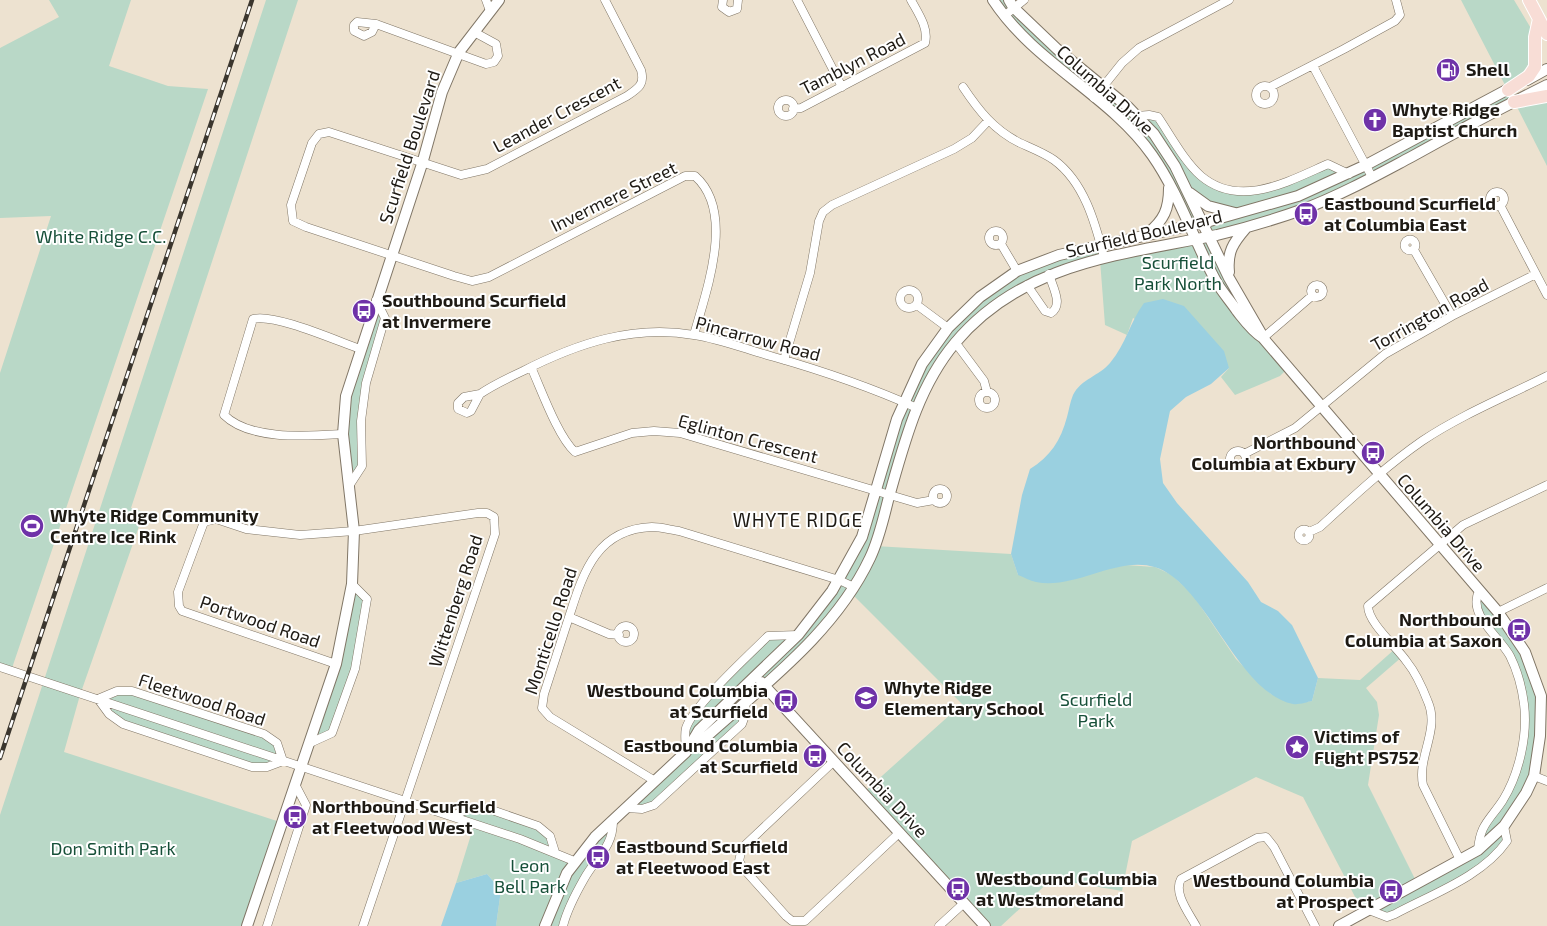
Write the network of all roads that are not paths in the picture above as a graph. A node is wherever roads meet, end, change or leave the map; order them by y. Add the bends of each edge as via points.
1 (486, 0) edge
2 (500, 0) edge
3 (605, 0) edge
4 (722, 0) edge
5 (738, 0) edge
6 (797, 0) edge
7 (911, 0) edge
8 (993, 0) edge
9 (1024, 0) edge
10 (1229, 0) edge
11 (1396, 0) edge
12 (1529, 0) edge
13 (1011, 4) edge
14 (490, 12) junction
15 (1004, 16) junction
16 (1539, 19) junction
17 (376, 24) dead end
18 (474, 32) junction
19 (1547, 34) edge
20 (459, 52) junction
21 (1314, 66) junction
22 (1547, 69) edge
23 (1547, 85) edge
24 (1104, 86) junction
25 (842, 87) junction
26 (963, 87) dead end
27 (1270, 87) dead end
28 (1508, 90) junction
29 (1547, 96) edge
30 (1094, 98) junction
31 (1514, 102) junction
32 (794, 109) dead end
33 (1138, 116) junction
34 (988, 121) junction
35 (422, 164) junction
36 (1366, 165) junction
37 (1348, 174) junction
38 (1372, 177) junction
39 (1170, 184) junction
40 (1218, 187) joint
41 (1186, 189) junction
42 (1500, 205) dead end
43 (1239, 213) junction
44 (1203, 222) junction
45 (1190, 225) junction
46 (1247, 228) junction
47 (1146, 234) junction
48 (1210, 236) junction
49 (1196, 238) junction
50 (1001, 244) dead end
51 (1101, 244) junction
52 (1414, 250) dead end
53 (391, 257) junction
54 (1104, 257) junction
55 (1017, 271) junction
56 (1049, 274) junction
57 (1536, 274) junction
58 (1229, 278) junction
59 (1027, 285) junction
60 (1313, 295) dead end
61 (1547, 295) edge
62 (376, 300) junction
63 (917, 305) dead end
64 (1452, 316) junction
65 (948, 328) junction
66 (694, 335) junction
67 (1263, 338) junction
68 (955, 342) junction
69 (360, 349) junction
70 (784, 360) junction
71 (531, 367) junction
72 (1547, 376) edge
73 (987, 392) dead end
74 (480, 394) dead end
75 (903, 402) junction
76 (916, 408) junction
77 (1321, 408) junction
78 (343, 434) junction
79 (1244, 454) dead end
80 (1379, 476) junction
81 (1547, 484) edge
82 (349, 486) junction
83 (876, 491) junction
84 (890, 496) junction
85 (934, 500) dead end
86 (354, 531) junction
87 (1309, 532) dead end
88 (1439, 545) junction
89 (839, 580) junction
90 (352, 584) junction
91 (854, 587) junction
92 (1547, 588) edge
93 (1479, 591) junction
94 (1498, 612) junction
95 (569, 617) junction
96 (619, 635) dead end
97 (798, 635) junction
98 (336, 664) junction
99 (0, 667) edge
100 (755, 675) junction
101 (764, 685) junction
102 (1544, 695) edge
103 (98, 699) junction
104 (746, 702) junction
105 (310, 743) junction
106 (688, 749) junction
107 (283, 762) junction
108 (833, 762) junction
109 (302, 768) junction
110 (1534, 776) junction
111 (655, 781) junction
112 (1547, 782) edge
113 (296, 786) junction
114 (405, 801) junction
115 (627, 808) junction
116 (452, 816) junction
117 (614, 821) junction
118 (1504, 826) junction
119 (899, 832) junction
120 (1478, 850) junction
121 (554, 852) junction
122 (1460, 860) junction
123 (574, 862) junction
124 (964, 903) junction
125 (1369, 910) junction
126 (247, 926) edge
127 (267, 926) edge
128 (363, 926) edge
129 (546, 926) edge
130 (563, 926) edge
131 (939, 926) edge
132 (985, 926) edge
133 (1196, 926) edge
134 (1315, 926) edge
135 (1339, 926) edge

1 - 14 street
2 - 14 street, Scurfield Boulevard
3 - 35 street, Leander Crescent via 641,70 644,79 640,88 475,173 461,175
4 - 5 street via 722,7 729,12 737,8
6 - 25 street
7 - 25 street, Tamblyn Road via 927,35 925,43
8 - 15 street, Columbia Drive
9 - 13 street
10 - 24 street via 1139,48
11 - 21 street via 1400,15 1395,21
12 - 16 main road
13 - 15 street
13 - 24 street, Columbia Drive via 1057,49
14 - 18 street, Scurfield Boulevard
15 - 30 street, Columbia Drive via 1045,59
16 - 19 main road
16 - 28 main road via 1535,67 1529,76
17 - 20 street
18 - 20 street, Scurfield Boulevard
18 - 20 street via 496,44 497,59 486,64
20 - 35 street, Scurfield Boulevard via 442,92
21 - 27 street
21 - 36 street
22 - 28 street, Scurfield Boulevard
23 - 31 street, Scurfield Boulevard
24 - 30 street
24 - 33 street, Columbia Drive
25 - 32 street, Tamblyn Road
26 - 34 street
28 - 36 street, Scurfield Boulevard
29 - 31 main road
30 - 39 street, Columbia Drive via 1143,143
31 - 38 street, Scurfield Boulevard
33 - 40 street, Columbia Drive via 1158,117 1191,165
33 - 41 street, Columbia Drive via 1165,150
34 - 51 street via 1018,142 1053,159 1069,174 1086,201
34 - 70 street via 972,138 954,149 823,212 810,273
35 - 53 street, Scurfield Boulevard
35 - 53 street via 324,132 312,143 291,205 293,221
36 - 37 street, Scurfield Boulevard
36 - 38 street
37 - 40 street, Scurfield Boulevard via 1328,164 1270,188 1240,192
37 - 43 street, Scurfield Boulevard via 1298,196
38 - 46 street, Scurfield Boulevard via 1306,208
39 - 45 street, Columbia Drive
39 - 47 street via 1170,202 1165,216
41 - 43 street via 1208,206
41 - 44 street, Columbia Drive
42 - 57 street
43 - 44 street, Scurfield Boulevard
44 - 45 street, Scurfield Boulevard
44 - 48 street, Columbia Drive
45 - 47 street, Scurfield Boulevard
45 - 49 street, Columbia Drive
46 - 48 street, Scurfield Boulevard
46 - 58 street via 1231,245
47 - 51 street, Scurfield Boulevard
48 - 49 street, Scurfield Boulevard
48 - 58 street, Columbia Drive
49 - 54 street, Scurfield Boulevard
49 - 67 street, Columbia Drive via 1218,285 1254,332
50 - 55 street
51 - 54 street
51 - 55 street, Scurfield Boulevard
52 - 64 street
53 - 62 street, Scurfield Boulevard
53 - 66 street, Invermere Street via 472,281 489,276 676,180 695,176 703,184 709,199 716,236 715,259
54 - 56 street, Scurfield Boulevard
55 - 65 street, Scurfield Boulevard via 980,297
56 - 59 street, Scurfield Boulevard
56 - 59 street via 1059,304 1051,313 1045,311
57 - 61 street
57 - 64 street, Torrington Road
58 - 67 street, Columbia Drive
59 - 68 street, Scurfield Boulevard via 990,308
60 - 67 street
62 - 69 street, Scurfield Boulevard
62 - 82 street via 385,318 366,384 361,421 362,466
63 - 65 street
64 - 77 street, Torrington Road via 1385,354
65 - 75 street, Scurfield Boulevard via 922,364
66 - 70 street, Pincarrow Road
66 - 71 street, Pincarrow Road via 652,333 611,337 572,348
67 - 77 street, Columbia Drive
68 - 73 street via 984,381
68 - 76 street, Scurfield Boulevard via 933,373
69 - 78 street, Scurfield Boulevard via 346,396
69 - 78 street via 278,321 262,317 253,319 224,415 237,424 283,437
70 - 75 street, Pincarrow Road via 860,384
71 - 74 street, Pincarrow Road
71 - 83 street, Eglinton Crescent via 562,435 575,452 632,433 680,433
72 - 80 street via 1422,441
75 - 76 street, Pincarrow Road
75 - 83 street, Scurfield Boulevard
76 - 84 street, Scurfield Boulevard
77 - 79 street, Torrington Road via 1295,428
77 - 80 street, Columbia Drive
78 - 82 street, Scurfield Boulevard
80 - 87 street via 1320,527
80 - 88 street, Columbia Drive
81 - 88 street via 1462,525
82 - 86 street, Scurfield Boulevard
83 - 84 street, Eglinton Crescent
83 - 89 street, Scurfield Boulevard via 862,537
84 - 85 street, Eglinton Crescent via 916,503
84 - 91 street, Scurfield Boulevard via 870,557
86 - 90 street, Scurfield Boulevard
86 - 98 street, Portwood Road via 300,535 208,519 201,526 178,592 182,611
86 - 114 street, Wittenberg Road via 478,513 494,516 496,524
88 - 93 street, Columbia Drive
88 - 122 street via 1372,601 1368,613 1408,663 1429,704 1431,731 1422,763 1422,785
89 - 91 street, Monticello Road
89 - 95 street, Monticello Road via 679,531 653,527 627,532 607,543 592,558
89 - 97 street, Scurfield Boulevard
90 - 98 street, Scurfield Boulevard
90 - 105 street via 367,598 355,669 332,733
91 - 101 street, Scurfield Boulevard via 808,645
92 - 94 street
93 - 94 street, Columbia Drive
93 - 120 street, Columbia Drive via 1475,599 1478,612 1510,656 1524,705 1518,763 1506,794 1484,824
94 - 102 street, Columbia Drive via 1525,652
95 - 96 street
95 - 111 street, Monticello Road via 542,708 550,718
97 - 100 street, Scurfield Boulevard
97 - 106 street via 768,636 733,672 693,714 685,730
98 - 105 street, Scurfield Boulevard
99 - 103 street, Fleetwood Road
100 - 101 street, Columbia Drive
100 - 106 street, Scurfield Boulevard via 699,730
101 - 104 street, Scurfield Boulevard
101 - 108 street, Columbia Drive
102 - 110 street, Columbia Drive
103 - 107 street, Fleetwood Road
103 - 107 street, Fleetwood Road via 122,724 252,767
103 - 107 street, Fleetwood Road via 117,691 132,691 264,734 277,744
104 - 106 street, Scurfield Boulevard
104 - 115 street via 742,724 654,805 642,809
105 - 109 street, Scurfield Boulevard
106 - 111 street, Scurfield Boulevard
107 - 109 street, Fleetwood Road
108 - 119 street, Columbia Drive
108 - 119 street via 742,848 739,855 743,868 786,916 792,921 805,920
109 - 113 street, Scurfield Boulevard
109 - 114 street, Fleetwood Road
110 - 112 street
110 - 118 street, Columbia Drive
111 - 115 street, Scurfield Boulevard
113 - 126 street, Scurfield Boulevard
113 - 127 street via 306,805
114 - 116 street, Fleetwood Road
114 - 128 street
115 - 117 street, Scurfield Boulevard
116 - 121 street, Fleetwood Road
116 - 121 street via 471,808 486,808 538,826 550,836
117 - 123 street, Scurfield Boulevard
117 - 130 street via 609,844 584,878
118 - 120 street, Columbia Drive
118 - 125 street, Columbia Drive via 1507,841 1490,861 1387,917
119 - 124 street, Columbia Drive
120 - 122 street, Columbia Drive
121 - 123 street, Fleetwood Road
122 - 125 street, Columbia Drive
123 - 129 street, Scurfield Boulevard via 556,894
124 - 131 street
124 - 132 street, Columbia Drive
125 - 135 street, Columbia Drive
133 - 134 street via 1179,892 1181,879 1257,838 1266,837

